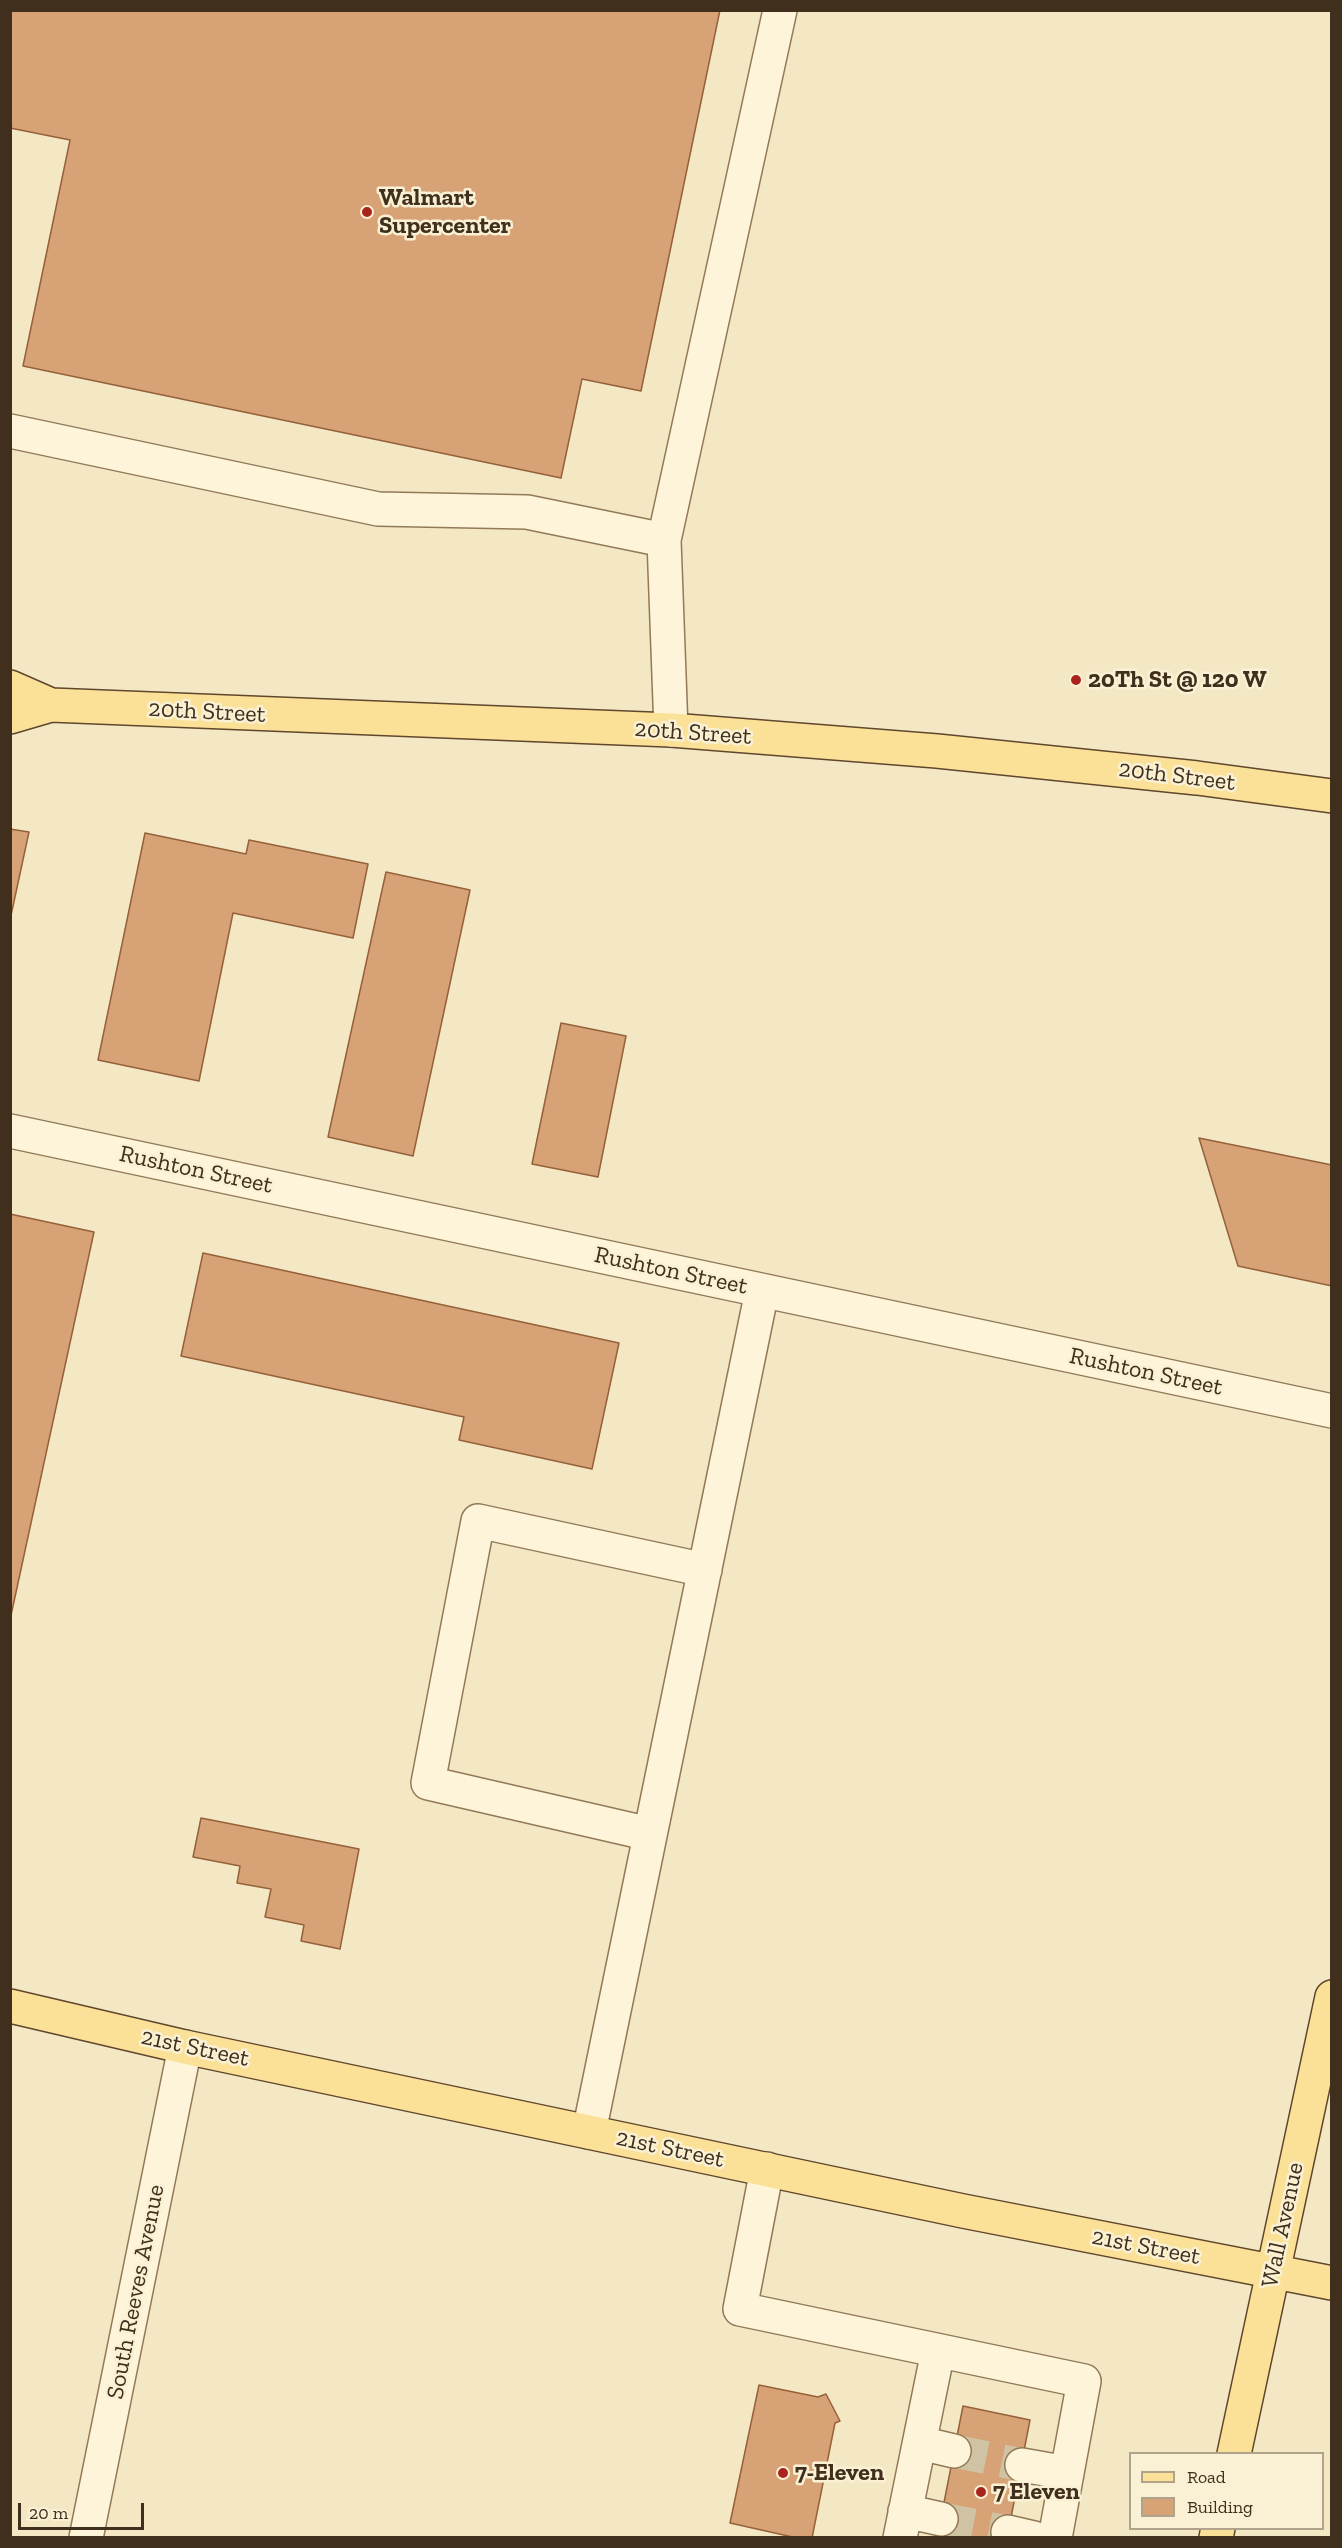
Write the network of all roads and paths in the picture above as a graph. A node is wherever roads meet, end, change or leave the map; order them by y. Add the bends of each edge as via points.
1 (780, 10) edge
2 (10, 431) edge
3 (664, 540) junction
4 (10, 687) edge
5 (10, 703) edge
6 (51, 705) junction
7 (10, 717) edge
8 (671, 730) junction
9 (1332, 796) edge
10 (10, 1131) edge
11 (762, 1291) junction
12 (1332, 1411) edge
13 (705, 1570) junction
14 (650, 1833) junction
15 (1332, 1997) edge
16 (10, 2006) edge
17 (185, 2047) junction
18 (589, 2132) junction
19 (767, 2169) junction
20 (1273, 2272) junction
21 (1332, 2283) edge
22 (938, 2351) junction
23 (920, 2443) junction
24 (954, 2451) tunnel mouth
25 (1234, 2452) edge
26 (1022, 2465) tunnel mouth
27 (1067, 2473) junction
28 (941, 2519) tunnel mouth
29 (903, 2524) edge
30 (86, 2538) edge
31 (1055, 2538) edge

1 - 3 street
2 - 3 street via 378,509 527,512
3 - 8 street
4 - 6 main road, 20th Street
5 - 6 main road
6 - 7 main road, 20th Street
6 - 8 main road, 20th Street
8 - 9 main road, 20th Street via 937,751
10 - 11 street, Rushton Street
11 - 12 street, Rushton Street
11 - 13 street
13 - 14 street
13 - 14 street via 478,1521 428,1783
14 - 18 street
15 - 20 main road, Wall Avenue
16 - 17 main road, 21st Street
17 - 18 main road, 21st Street
17 - 30 street, South Reeves Avenue
18 - 19 main road, 21st Street
19 - 20 main road, 21st Street
19 - 22 street via 740,2309
20 - 21 main road, 21st Street
20 - 25 main road, Wall Avenue
22 - 23 street
22 - 27 street via 1084,2381
23 - 24 street
23 - 29 street
26 - 27 street
27 - 31 street
28 - 29 street

